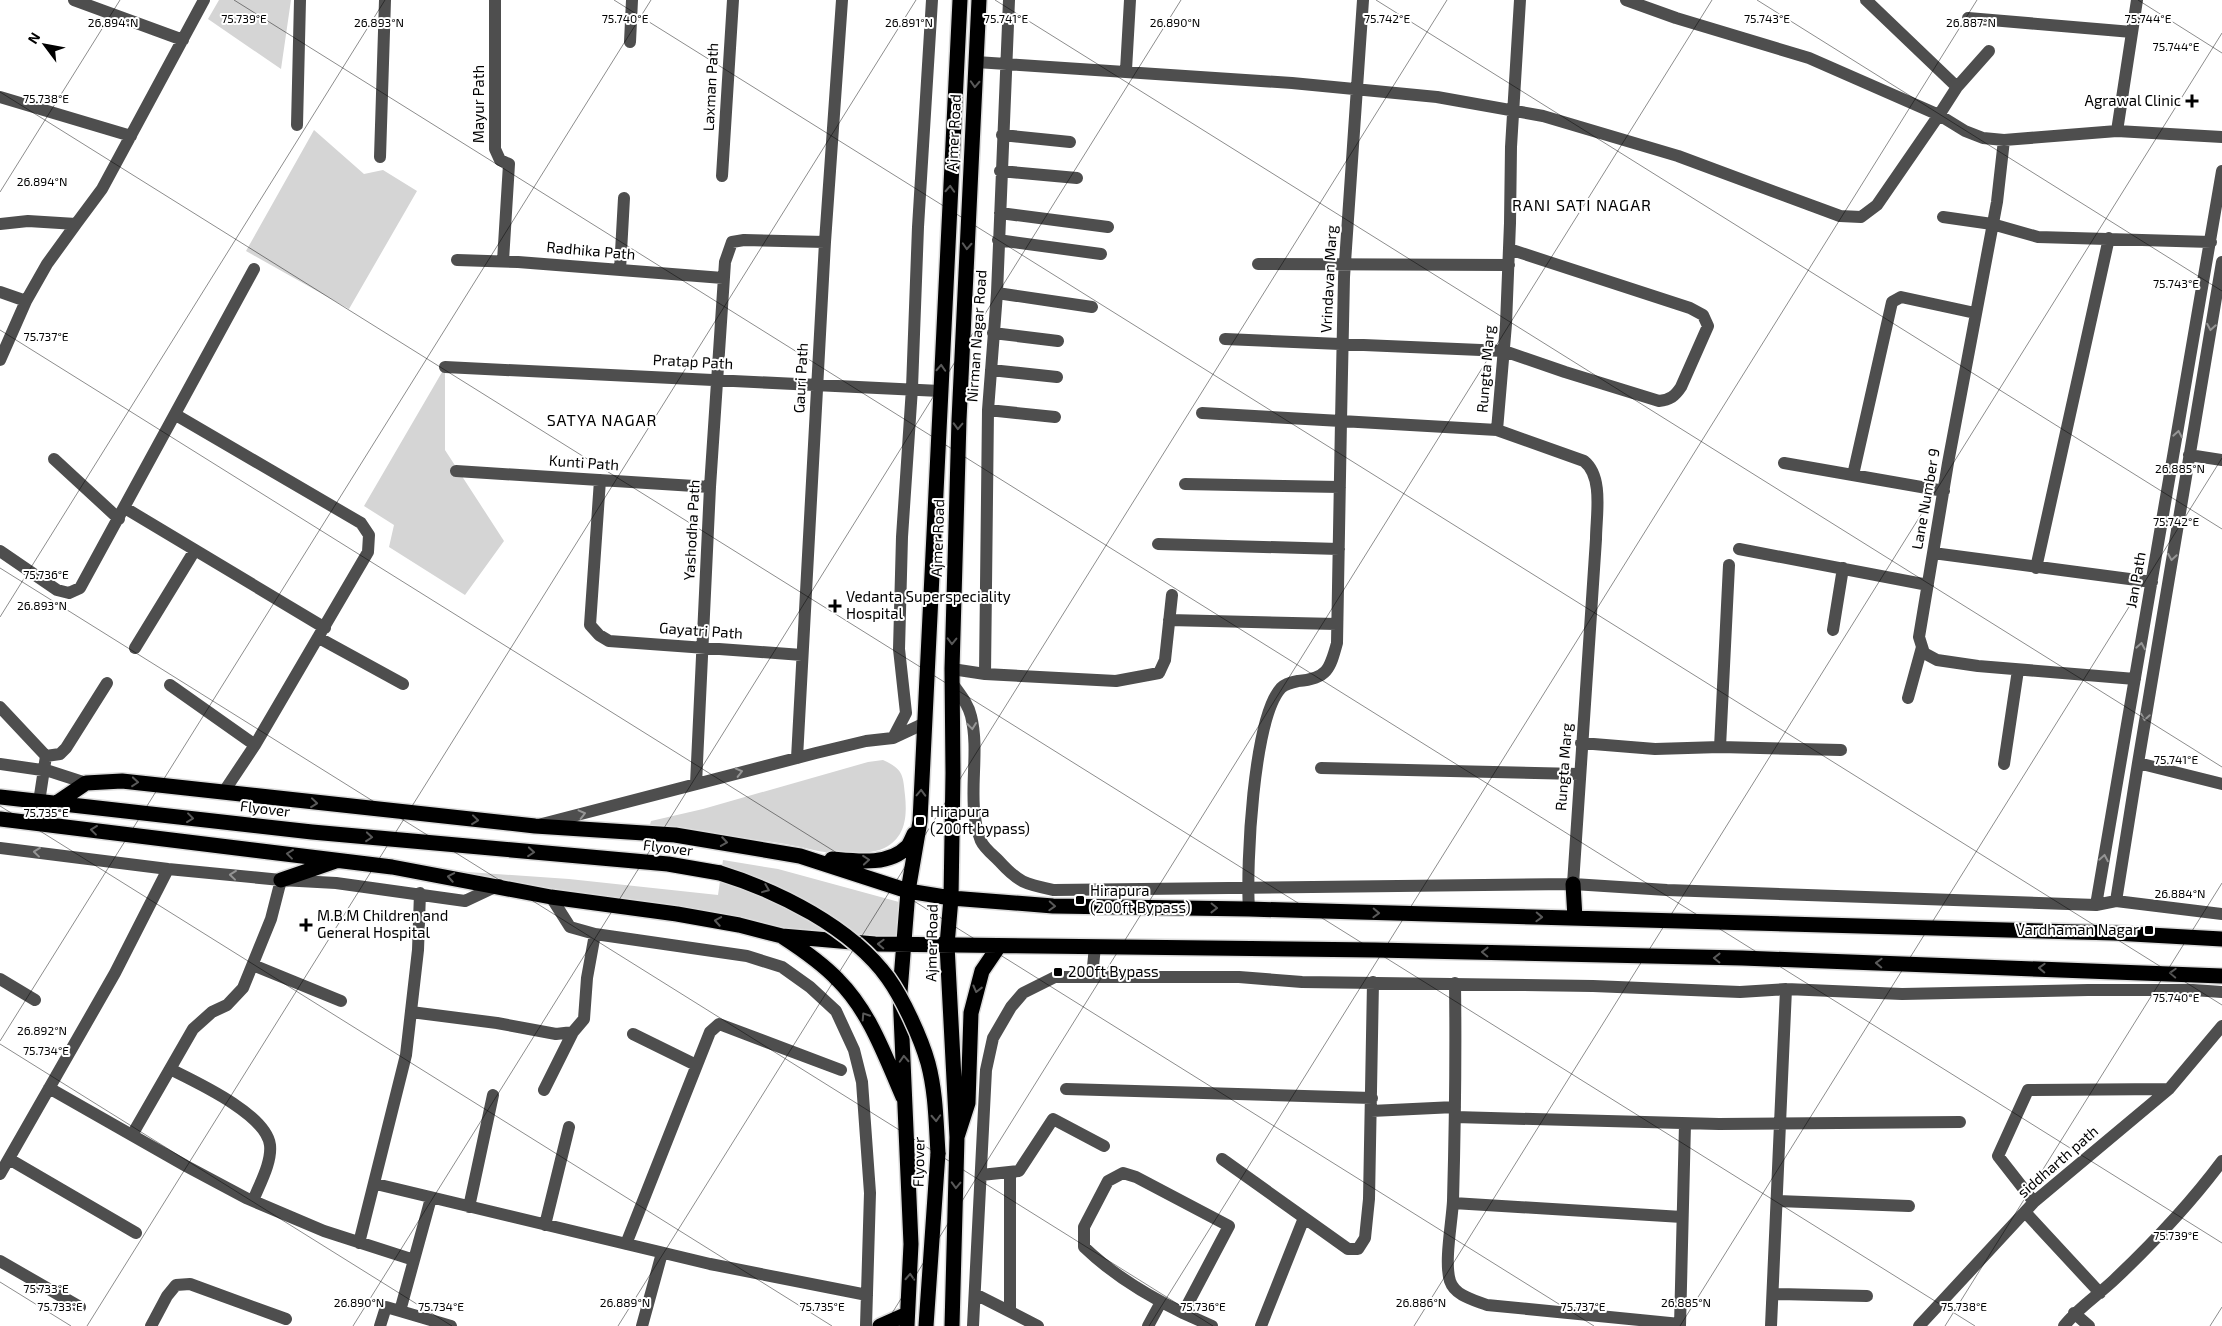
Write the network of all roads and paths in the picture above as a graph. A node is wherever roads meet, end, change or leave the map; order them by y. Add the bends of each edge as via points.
1 (74, 0) edge
2 (204, 0) edge
3 (300, 0) edge
4 (385, 0) edge
5 (495, 0) edge
6 (632, 0) edge
7 (733, 0) edge
8 (842, 0) edge
9 (932, 0) edge
10 (960, 0) edge
11 (979, 0) edge
12 (1009, 0) edge
13 (1130, 0) edge
14 (1354, 0) edge
15 (1363, 0) edge
16 (1520, 0) edge
17 (1626, 0) edge
18 (1866, 0) edge
19 (2137, 0) edge
20 (1968, 18) dead end
21 (2132, 32) junction
22 (183, 40) junction
23 (630, 42) dead end
24 (1989, 51) dead end
25 (976, 62) junction
26 (1006, 64) junction
27 (1126, 70) junction
28 (1957, 87) junction
29 (1358, 89) junction
30 (0, 98) edge
31 (1513, 110) junction
32 (1939, 115) junction
33 (297, 125) dead end
34 (2117, 131) junction
35 (1002, 135) junction
36 (130, 136) junction
37 (2222, 136) edge
38 (2004, 140) junction
39 (1070, 142) dead end
40 (380, 158) dead end
41 (1000, 171) junction
42 (2222, 171) edge
43 (722, 176) dead end
44 (1077, 178) dead end
45 (624, 198) dead end
46 (1000, 213) junction
47 (1943, 216) dead end
48 (0, 224) edge
49 (76, 224) junction
50 (1992, 224) junction
51 (1108, 227) dead end
52 (2109, 238) junction
53 (998, 240) junction
54 (826, 242) junction
55 (2211, 242) junction
56 (1509, 249) junction
57 (1101, 254) dead end
58 (457, 260) dead end
59 (504, 261) junction
60 (2222, 262) edge
61 (1345, 263) junction
62 (1258, 264) dead end
63 (1508, 265) junction
64 (254, 268) dead end
65 (620, 270) junction
66 (723, 278) junction
67 (0, 292) edge
68 (996, 293) junction
69 (26, 301) junction
70 (1092, 307) dead end
71 (1975, 313) junction
72 (993, 333) junction
73 (1225, 338) dead end
74 (1058, 341) dead end
75 (1343, 343) junction
76 (1504, 351) junction
77 (0, 360) edge
78 (444, 367) dead end
79 (991, 370) junction
80 (1057, 377) dead end
81 (717, 379) junction
82 (817, 384) junction
83 (912, 388) junction
84 (940, 391) junction
85 (988, 410) junction
86 (1202, 413) dead end
87 (176, 415) junction
88 (1055, 417) dead end
89 (1341, 421) junction
90 (1497, 430) junction
91 (2189, 455) junction
92 (54, 459) dead end
93 (2222, 460) edge
94 (1784, 463) dead end
95 (456, 471) dead end
96 (1854, 475) junction
97 (600, 480) junction
98 (1185, 484) dead end
99 (710, 487) junction
100 (1340, 487) junction
101 (1944, 491) junction
102 (122, 513) junction
103 (1158, 544) dead end
104 (1339, 549) junction
105 (1739, 549) dead end
106 (195, 550) junction
107 (0, 551) edge
108 (1933, 553) junction
109 (1729, 564) dead end
110 (1843, 568) junction
111 (2036, 568) junction
112 (2152, 582) junction
113 (1928, 584) junction
114 (1172, 595) dead end
115 (1169, 620) junction
116 (1337, 624) junction
117 (1832, 630) dead end
118 (322, 633) junction
119 (1922, 647) junction
120 (135, 648) dead end
121 (703, 648) junction
122 (802, 655) junction
123 (2018, 670) junction
124 (985, 674) junction
125 (952, 676) junction
126 (2136, 679) junction
127 (106, 683) dead end
128 (404, 684) dead end
129 (170, 685) dead end
130 (1908, 698) dead end
131 (0, 707) edge
132 (923, 724) junction
133 (893, 738) junction
134 (1581, 744) junction
135 (255, 745) junction
136 (1720, 748) junction
137 (1840, 750) dead end
138 (46, 756) junction
139 (797, 758) junction
140 (2138, 763) junction
141 (0, 764) edge
142 (2004, 764) dead end
143 (1321, 768) dead end
144 (43, 770) junction
145 (1580, 774) junction
146 (86, 783) junction
147 (696, 784) junction
148 (2222, 784) edge
149 (223, 793) junction
150 (0, 797) edge
151 (39, 802) junction
152 (55, 804) junction
153 (0, 819) edge
154 (920, 821) junction
155 (535, 826) junction
156 (0, 848) edge
157 (800, 856) junction
158 (339, 860) junction
159 (168, 869) junction
160 (1015, 879) junction
161 (282, 880) junction
162 (1573, 884) junction
163 (499, 885) junction
164 (1248, 889) junction
165 (908, 891) junction
166 (420, 893) junction
167 (551, 897) junction
168 (951, 898) junction
169 (2116, 902) junction
170 (1019, 903) junction
171 (2096, 906) junction
172 (1249, 909) junction
173 (2222, 914) edge
174 (1575, 918) junction
175 (595, 934) junction
176 (782, 936) junction
177 (2222, 938) edge
178 (903, 944) junction
179 (947, 945) junction
180 (999, 946) junction
181 (1095, 946) junction
182 (253, 965) junction
183 (1092, 976) junction
184 (2222, 976) edge
185 (0, 979) edge
186 (1373, 982) junction
187 (1454, 983) junction
188 (1786, 989) junction
189 (2222, 992) edge
190 (35, 1000) dead end
191 (341, 1001) dead end
192 (412, 1012) junction
193 (2222, 1026) edge
194 (573, 1032) junction
195 (634, 1034) dead end
196 (696, 1065) junction
197 (170, 1069) junction
198 (841, 1070) dead end
199 (49, 1088) junction
200 (1066, 1088) dead end
201 (2169, 1089) junction
202 (544, 1090) dead end
203 (493, 1095) dead end
204 (1372, 1105) junction
205 (907, 1108) junction
206 (1455, 1112) junction
207 (1960, 1122) dead end
208 (1685, 1124) junction
209 (1780, 1125) junction
210 (570, 1127) dead end
211 (132, 1134) junction
212 (957, 1137) junction
213 (1104, 1146) dead end
214 (9, 1159) junction
215 (1222, 1159) dead end
216 (2222, 1161) edge
217 (1010, 1173) junction
218 (0, 1174) edge
219 (981, 1175) junction
220 (376, 1184) junction
221 (431, 1198) junction
222 (253, 1201) junction
223 (1777, 1201) junction
224 (1453, 1203) junction
225 (1909, 1206) dead end
226 (469, 1207) junction
227 (2030, 1207) junction
228 (1682, 1217) junction
229 (1304, 1218) junction
230 (545, 1225) junction
231 (136, 1233) dead end
232 (359, 1243) junction
233 (626, 1244) junction
234 (662, 1253) junction
235 (414, 1260) junction
236 (0, 1262) edge
237 (2100, 1293) junction
238 (867, 1294) junction
239 (975, 1294) junction
240 (1773, 1294) junction
241 (1867, 1296) dead end
242 (1161, 1302) junction
243 (80, 1308) dead end
244 (400, 1311) junction
245 (1010, 1311) junction
246 (2074, 1312) junction
247 (1183, 1313) junction
248 (286, 1319) dead end
249 (907, 1320) edge
250 (1680, 1325) edge
251 (151, 1326) edge
252 (380, 1326) edge
253 (452, 1326) edge
254 (642, 1326) edge
255 (866, 1326) edge
256 (880, 1326) edge
257 (926, 1326) edge
258 (952, 1326) edge
259 (973, 1326) edge
260 (1038, 1326) edge
261 (1148, 1326) edge
262 (1212, 1326) edge
263 (1261, 1326) edge
264 (1771, 1326) edge
265 (1918, 1326) edge
266 (2064, 1326) edge
267 (2089, 1326) edge

1 - 22 street
2 - 22 street
3 - 33 street
4 - 40 street
5 - 59 street, Mayur Path via 495,149 500,160 509,164
6 - 23 street
7 - 43 street, Laxman Path
8 - 54 street, Gauri Path
9 - 83 street
84 -> 10 highway, Ajmer Road
11 - 25 highway, Ajmer Road
12 - 26 street, Nirman Nagar Road
13 - 27 street
14 - 15 street
15 - 29 street, Vrindavan Marg
16 - 31 street, Rungta Marg
17 - 32 street via 1809,58
18 - 28 street
19 - 21 street
20 - 21 street
21 - 34 street
22 - 36 street
24 - 28 street
25 - 26 street
25 -> 125 highway, Ajmer Road via 959,420
26 - 27 street
26 - 35 street, Nirman Nagar Road
27 - 29 street
28 - 32 street
29 - 31 street via 1437,97
29 - 61 street, Vrindavan Marg
30 - 36 street
31 - 32 street via 1678,156 1840,216 1861,217 1877,205
31 - 56 street, Rungta Marg
32 - 38 street via 1983,138
34 - 37 street
34 - 38 street
35 - 39 street
35 - 41 street, Nirman Nagar Road
36 - 49 street via 102,189
38 - 50 street, Lane Number 9
41 - 44 street
41 - 46 street, Nirman Nagar Road
42 - 55 street, Jan Path
45 - 65 street
46 - 51 street
46 - 53 street, Nirman Nagar Road
47 - 50 street
48 - 49 street via 28,221
49 - 69 street via 47,264
50 - 52 street via 2038,237
50 - 71 street, Lane Number 9
52 - 55 street
52 - 111 street
53 - 57 street
53 - 68 street, Nirman Nagar Road
54 - 66 street, Yashodha Path via 732,242
54 - 82 street, Gauri Path
112 -> 55 street, Jan Path
56 - 63 street, Rungta Marg
56 - 76 street via 1690,308 1703,315 1708,326 1681,387 1675,395 1659,401
58 - 59 street, Radhika Path
59 - 65 street, Radhika Path
60 -> 91 street, Jan Path
61 - 62 street
61 - 63 street
61 - 75 street, Vrindavan Marg
63 - 76 street, Rungta Marg
64 - 87 street
65 - 66 street, Radhika Path
66 - 81 street, Yashodha Path
67 - 69 street
68 - 70 street
68 - 72 street, Nirman Nagar Road
69 - 77 street
71 - 96 street via 1901,297 1892,302
71 - 101 street, Lane Number 9
72 - 74 street
72 - 79 street, Nirman Nagar Road
73 - 75 street
75 - 76 street
75 - 89 street, Vrindavan Marg
76 - 90 street, Rungta Marg
78 - 81 street, Pratap Path
79 - 80 street
79 - 85 street, Nirman Nagar Road
81 - 82 street, Pratap Path
81 - 99 street, Yashodha Path
82 - 83 street, Pratap Path
82 - 122 street, Gauri Path
83 - 84 street, Pratap Path
83 - 133 street via 902,537 899,649 906,714
84 - 132 highway, Ajmer Road
85 - 88 street
85 - 124 street, Nirman Nagar Road
86 - 89 street
87 - 102 street
87 - 118 street via 361,523 369,535 368,552
89 - 90 street
89 - 100 street, Vrindavan Marg
90 - 134 street, Rungta Marg via 1584,461 1595,474 1596,539
91 - 93 street
91 -> 140 street, Jan Path
92 - 102 street
94 - 96 street
95 - 97 street, Kunti Path
96 - 101 street
97 - 99 street, Kunti Path
97 - 121 street, Gayatri Path via 590,625 609,641
98 - 100 street
99 - 121 street, Yashodha Path
100 - 104 street, Vrindavan Marg
101 - 108 street, Lane Number 9
102 - 106 street
102 - 107 street via 80,588 69,592 57,590
103 - 104 street
104 - 116 street, Vrindavan Marg
105 - 110 street
106 - 118 street
106 - 120 street
108 - 111 street
108 - 113 street, Lane Number 9
109 - 136 street
110 - 113 street
110 - 117 street
111 - 112 street
126 -> 112 street, Jan Path
113 - 119 street, Lane Number 9 via 1919,637
114 - 115 street
115 - 116 street
115 - 124 street via 1165,660 1159,673 1116,681
116 - 164 street, Vrindavan Marg via 1337,643 1328,669 1315,680 1282,687 1267,719 1253,793
118 - 128 street
118 - 135 street
119 - 123 street via 1924,653 1937,660
119 - 130 street, Lane Number 9
121 - 122 street, Gayatri Path
121 - 147 street, Yashodha Path
122 - 139 street, Gauri Path
123 - 126 street
123 - 142 street
124 - 125 street
125 -> 160 street via 971,715 975,745 973,786 982,842
125 - 168 highway, Ajmer Road
171 -> 126 street, Jan Path
127 - 138 street via 66,748 60,754
129 - 135 street
131 - 138 street
132 - 133 street
154 -> 132 highway, Ajmer Road
133 - 139 street via 866,741
134 - 136 street via 1655,749
134 - 145 street, Rungta Marg
135 - 149 street
136 - 137 street
138 - 144 street
147 -> 139 street
140 - 148 street
140 - 169 street, Jan Path
141 - 144 street
143 - 145 street
144 - 146 street
144 - 151 street
145 - 162 street, Rungta Marg
146 -> 149 highway via 122,781
146 - 152 highway
155 -> 147 street
149 -> 155 highway
150 - 151 highway, Flyover
151 - 152 highway, Flyover
152 -> 257 highway, Flyover, bridge via 312,832 668,864 749,882 808,911 838,930 888,978 919,1035 928,1064 935,1101 938,1153
158 -> 153 highway
157 -> 154 highway via 856,861 892,858 908,847
154 - 165 highway, Ajmer Road
155 -> 157 highway via 675,835
159 -> 156 street
157 - 165 highway
158 - 161 highway
163 -> 158 highway
161 -> 159 street
159 - 199 street via 115,973
160 - 164 street via 1054,890
160 - 170 street
161 - 166 street
161 - 182 street
162 - 164 street
162 - 171 street
162 - 174 highway
163 - 166 street via 464,901
163 - 167 highway
164 - 172 street
165 - 168 highway
165 - 178 highway, Ajmer Road
166 - 192 street
167 - 175 street via 570,927
176 -> 167 highway via 677,914
168 - 170 highway
168 - 179 highway, Ajmer Road
169 - 171 street
169 - 173 street
170 -> 172 highway
172 -> 174 highway
174 - 177 highway
175 - 194 street via 584,1019
175 - 238 street via 748,956 782,967 810,986 836,1011 854,1050 862,1082 870,1193
178 -> 176 highway
205 -> 176 highway via 870,1022 855,1000 813,957
178 - 179 highway
205 -> 178 highway, Ajmer Road via 900,992
179 - 180 highway
179 - 212 highway, Ajmer Road
180 - 181 highway
180 -> 212 highway via 982,971 973,1004 968,1103
181 - 183 street
184 -> 181 highway via 1742,958
182 - 191 street
182 - 197 street via 238,994 193,1029
183 - 186 street via 1174,975
183 - 219 street via 1055,976 1022,993 1002,1021 993,1038 986,1070
185 - 190 street
186 - 187 street
186 - 204 street
187 - 188 street via 1740,992
187 - 206 street
188 - 189 street via 1902,994 2104,990
188 - 209 street
192 - 194 street via 556,1034
192 - 220 street via 406,1055
193 - 201 street, siddharth path
194 - 202 street
195 - 196 street
196 - 198 street via 710,1032 720,1024
196 - 233 street
197 - 211 street
197 - 222 street via 211,1090 260,1126 270,1144 268,1164
199 - 211 street
199 - 214 street
200 - 204 street
201 - 227 street, siddharth path
201 - 227 street via 2028,1090 1998,1156
203 - 226 street
204 - 206 street
204 - 229 street via 1366,1238 1358,1249 1348,1249
249 -> 205 highway, Ajmer Road via 912,1244
206 - 208 street
206 - 224 street
207 - 209 street
208 - 209 street
208 - 228 street
209 - 223 street
210 - 230 street
211 - 222 street
212 -> 258 highway
213 - 217 street via 1053,1119 1019,1171
214 - 218 street
214 - 231 street
215 - 229 street
216 - 237 street via 2184,1208
217 - 219 street
217 - 245 street
219 - 239 street
220 - 221 street
220 - 232 street
221 - 226 street
221 - 235 street
222 - 232 street
223 - 225 street
223 - 240 street
224 - 228 street
224 - 250 street via 1450,1282 1465,1298 1487,1305
226 - 230 street
227 - 237 street
227 - 265 street, siddharth path
228 - 250 street
229 - 263 street
230 - 233 street
232 - 235 street
233 - 234 street
234 - 238 street
234 - 254 street
235 - 244 street
236 - 243 street
237 - 246 street
238 - 255 street
239 - 245 street
239 - 259 street
240 - 241 street
240 - 264 street
242 - 247 street
242 - 247 street via 1099,1261 1084,1247 1084,1227 1108,1181 1123,1174 1136,1176 1229,1226
242 - 261 street
244 - 252 street via 386,1307
244 - 253 street
245 - 260 street
246 - 266 street
246 - 267 street
247 - 262 street
248 - 251 street via 190,1284 176,1285
249 - 256 highway

